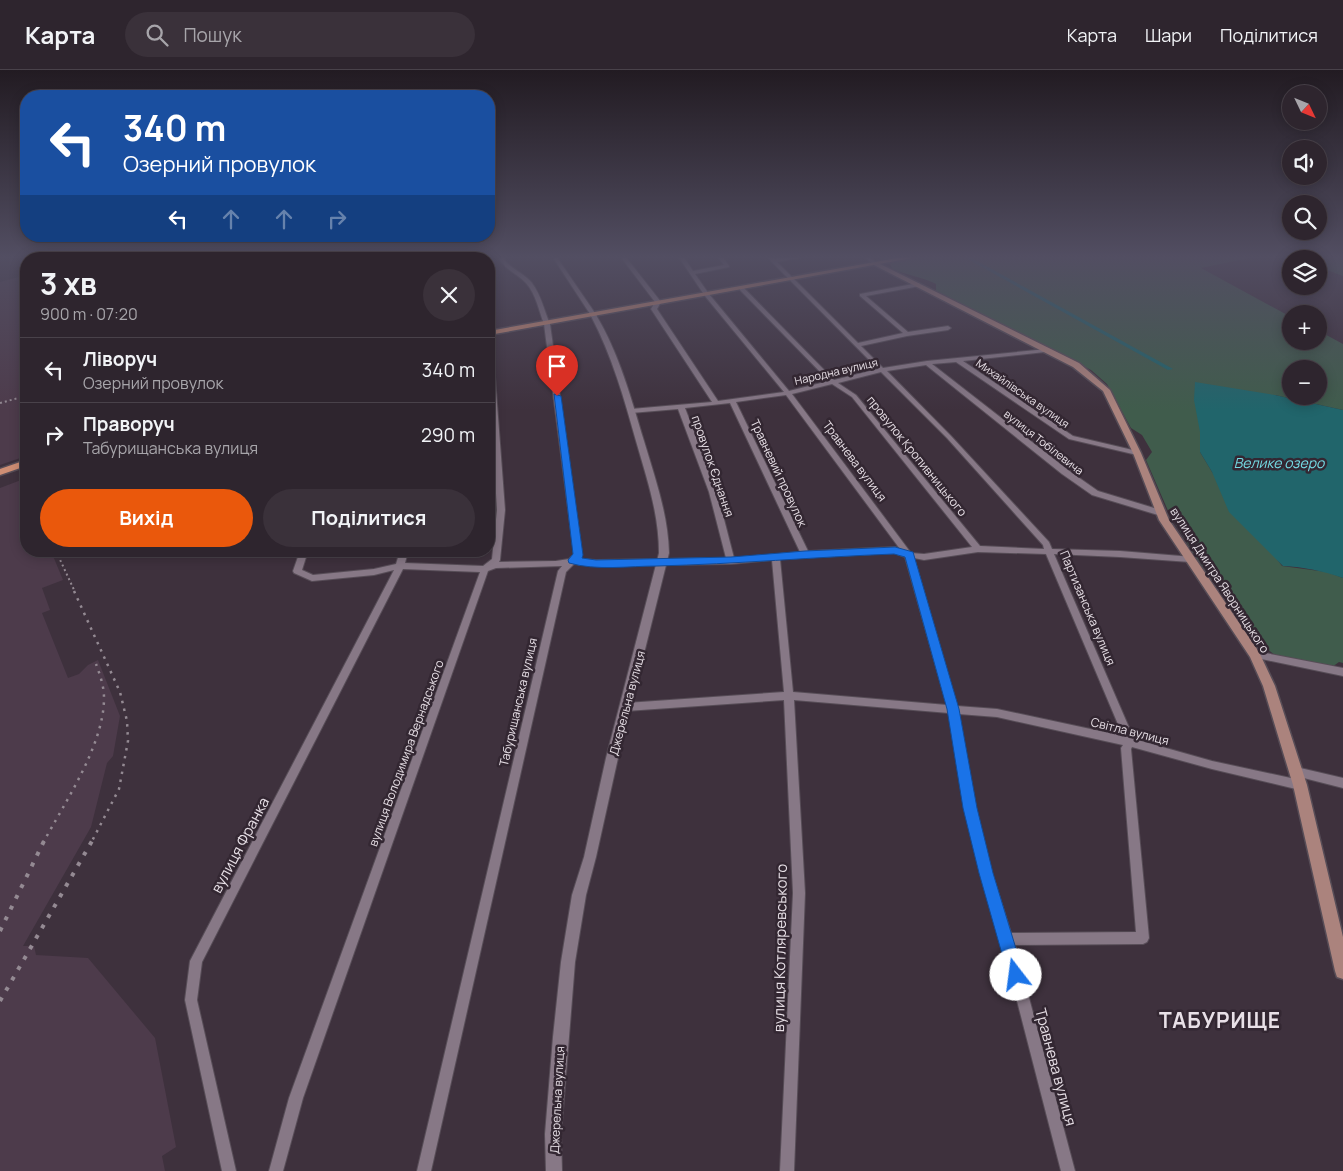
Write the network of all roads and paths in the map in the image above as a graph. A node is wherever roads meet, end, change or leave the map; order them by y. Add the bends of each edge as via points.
1 (540, 307) edge
2 (588, 307) edge
3 (636, 307) edge
4 (655, 307) edge
5 (717, 307) edge
6 (761, 307) edge
7 (818, 307) edge
8 (876, 307) edge
9 (962, 307) edge
10 (594, 316) junction
11 (547, 324) junction
12 (948, 328) dead end
13 (495, 334) edge
14 (907, 334) junction
15 (857, 345) junction
16 (1045, 350) junction
17 (958, 360) junction
18 (927, 363) junction
19 (882, 370) junction
20 (833, 382) junction
21 (788, 393) junction
22 (732, 401) junction
23 (716, 403) junction
24 (681, 407) junction
25 (631, 411) junction
26 (495, 422) edge
27 (1137, 453) junction
28 (20, 465) edge
29 (0, 472) edge
30 (1161, 513) junction
31 (978, 549) junction
32 (1050, 551) junction
33 (805, 554) junction
34 (909, 555) junction
35 (302, 557) edge
36 (402, 557) edge
37 (776, 557) junction
38 (1190, 559) junction
39 (573, 560) junction
40 (731, 561) junction
41 (660, 562) junction
42 (400, 566) junction
43 (485, 569) junction
44 (297, 571) joint
45 (1256, 656) junction
46 (1343, 672) edge
47 (790, 696) junction
48 (626, 707) junction
49 (953, 709) junction
50 (1130, 742) junction
51 (1296, 772) junction
52 (1343, 783) edge
53 (1300, 785) junction
54 (1006, 939) junction
55 (1339, 945) edge
56 (1343, 971) edge
57 (229, 1171) edge
58 (276, 1171) edge
59 (424, 1171) edge
60 (554, 1171) edge
61 (787, 1171) edge
62 (1068, 1171) edge

1 - 11 street, Табурищанська вулиця
2 - 10 street, Джерельна вулиця
3 - 10 main road
4 - 23 street
5 - 21 street, Травнева вулиця
6 - 20 street, провулок Кропивницького
7 - 15 street, Партизанська вулиця
8 - 14 street
9 - 16 main road, вулиця Дмитра Яворницького
10 - 11 main road
10 - 25 street, Джерельна вулиця via 612,350
11 - 13 main road
11 - 39 street, Табурищанська вулиця via 578,555
12 - 14 street
14 - 15 street
15 - 19 street, Партизанська вулиця
16 - 17 street, Народна вулиця
16 - 27 main road, вулиця Дмитра Яворницького via 1076,366 1106,390
17 - 18 street, Народна вулиця
17 - 27 street, Михайлівська вулиця via 1071,438
18 - 19 street, Народна вулиця
18 - 30 street, вулиця Тобілевича via 1095,493
19 - 20 street, Народна вулиця
19 - 32 street, Партизанська вулиця via 949,437
20 - 21 street, Народна вулиця
20 - 31 street, провулок Кропивницького via 854,396
21 - 22 street, Народна вулиця
21 - 34 street, Травнева вулиця
22 - 23 street, Народна вулиця
22 - 33 street, Травневий провулок
23 - 24 street, Народна вулиця
24 - 25 street, Народна вулиця
24 - 40 street, провулок Єднання via 713,492
25 - 41 street, Джерельна вулиця via 660,507 664,536 664,553
26 - 43 street, вулиця Володимира Вернадського via 501,510 496,560
27 - 30 main road, вулиця Дмитра Яворницького
28 - 29 main road
30 - 38 main road, вулиця Дмитра Яворницького
31 - 32 street
31 - 34 street via 924,557
32 - 38 street
32 - 50 street, Партизанська вулиця
33 - 34 street via 895,550
33 - 37 street
34 - 49 street, Травнева вулиця
35 - 44 street
36 - 42 street, вулиця Франка
37 - 40 street
37 - 47 street, вулиця Котляревського
38 - 45 main road, вулиця Дмитра Яворницького
39 - 41 street via 596,564
39 - 43 street via 556,564 495,565
39 - 59 street, Табурищанська вулиця via 562,571
40 - 41 street
41 - 48 street, Джерельна вулиця
42 - 43 street
42 - 44 street via 312,578
42 - 57 street, вулиця Франка via 196,961 191,1000
43 - 58 street, вулиця Володимира Вернадського via 296,1098
45 - 46 street
45 - 51 main road, вулиця Дмитра Яворницького via 1269,686
47 - 48 street
47 - 49 street
47 - 61 street, вулиця Котляревського via 800,893
48 - 60 street, Джерельна вулиця via 579,895 568,962 553,1134
49 - 50 street, Світла вулиця via 996,713
49 - 54 street, Травнева вулиця via 970,808
50 - 53 street, Світла вулиця
50 - 54 street, Партизанська вулиця via 1126,748 1143,938
51 - 52 street
51 - 53 main road, вулиця Дмитра Яворницького
53 - 55 main road, вулиця Дмитра Яворницького
54 - 62 street, Травнева вулиця
55 - 56 main road, вулиця Дмитра Яворницького

